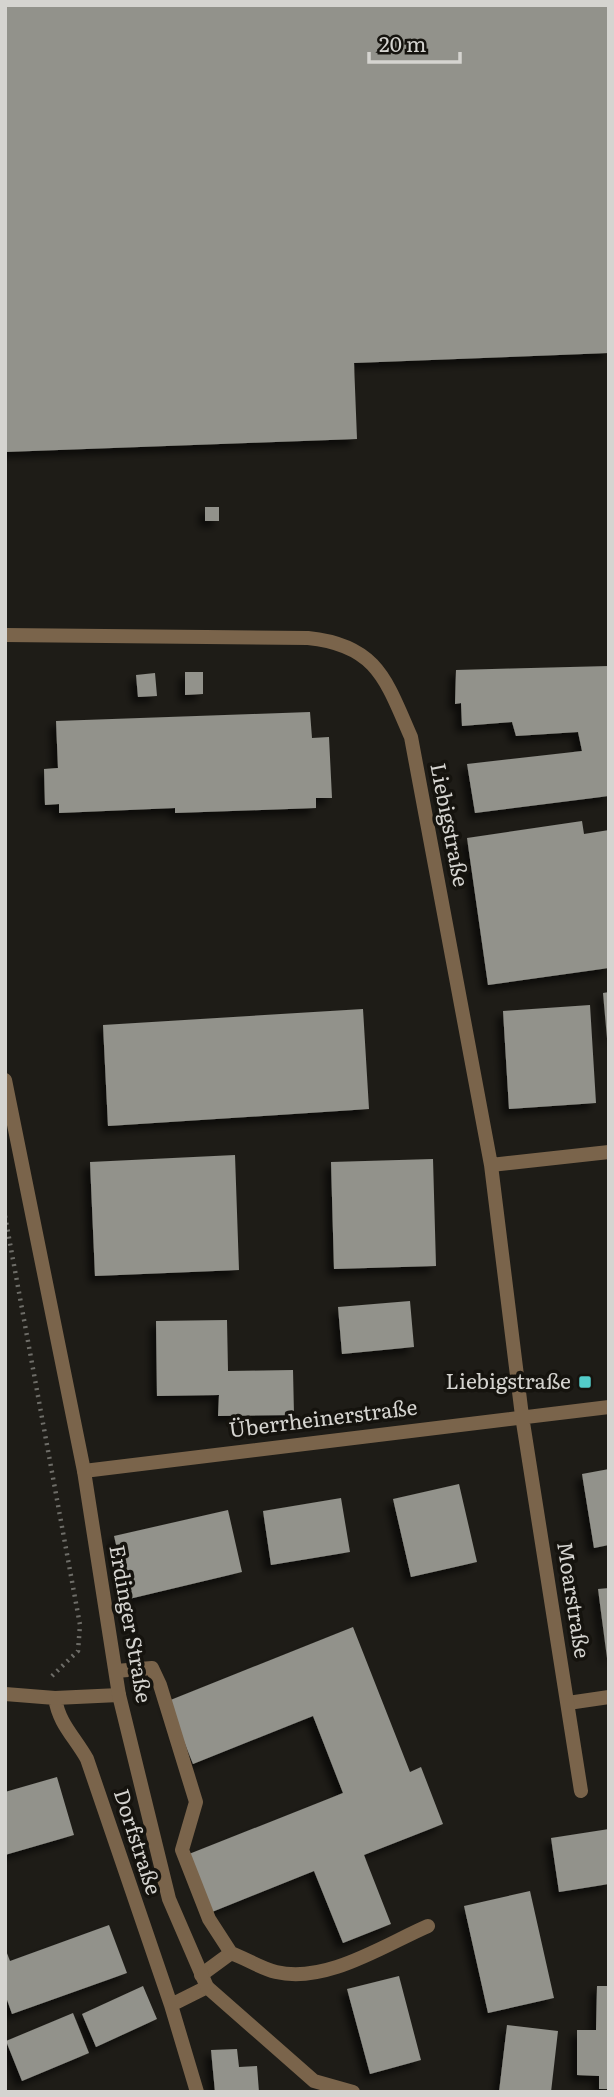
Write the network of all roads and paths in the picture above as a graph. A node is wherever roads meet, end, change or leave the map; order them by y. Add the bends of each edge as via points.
1 (5, 635) edge
2 (5, 1080) edge
3 (609, 1152) edge
4 (491, 1165) junction
5 (5, 1216) edge
6 (609, 1406) edge
7 (522, 1416) junction
8 (84, 1471) junction
9 (116, 1671) junction
10 (5, 1694) edge
11 (119, 1695) junction
12 (609, 1697) edge
13 (55, 1698) junction
14 (568, 1703) junction
15 (582, 1791) dead end
16 (428, 1926) dead end
17 (231, 1953) junction
18 (204, 1981) junction
19 (171, 2005) junction
20 (310, 2086) edge
21 (348, 2091) edge
22 (197, 2092) edge

1 - 4 street, Liebigstraße via 338,641 384,675 411,737
2 - 8 street, Erdinger Straße
3 - 4 street
4 - 7 street, Liebigstraße
5 - 13 path via 80,1625 78,1651 52,1676
6 - 7 street, Überrheinerstraße
7 - 8 street, Überrheinerstraße
7 - 14 street, Moarstraße
8 - 9 street, Erdinger Straße
9 - 11 street, Erdinger Straße
9 - 17 street via 152,1668 160,1685 197,1802 182,1850 209,1919
10 - 13 street
11 - 13 street
11 - 18 street, Erdinger Straße via 169,1899
12 - 14 street
13 - 19 street, Dorfstraße via 58,1719 87,1759
14 - 15 street, Moarstraße
16 - 17 street via 336,1966 302,1974 278,1973
17 - 18 street
18 - 19 street
18 - 20 street, Erdinger Straße
19 - 22 street, Dorfstraße
20 - 21 street, Erdinger Straße

